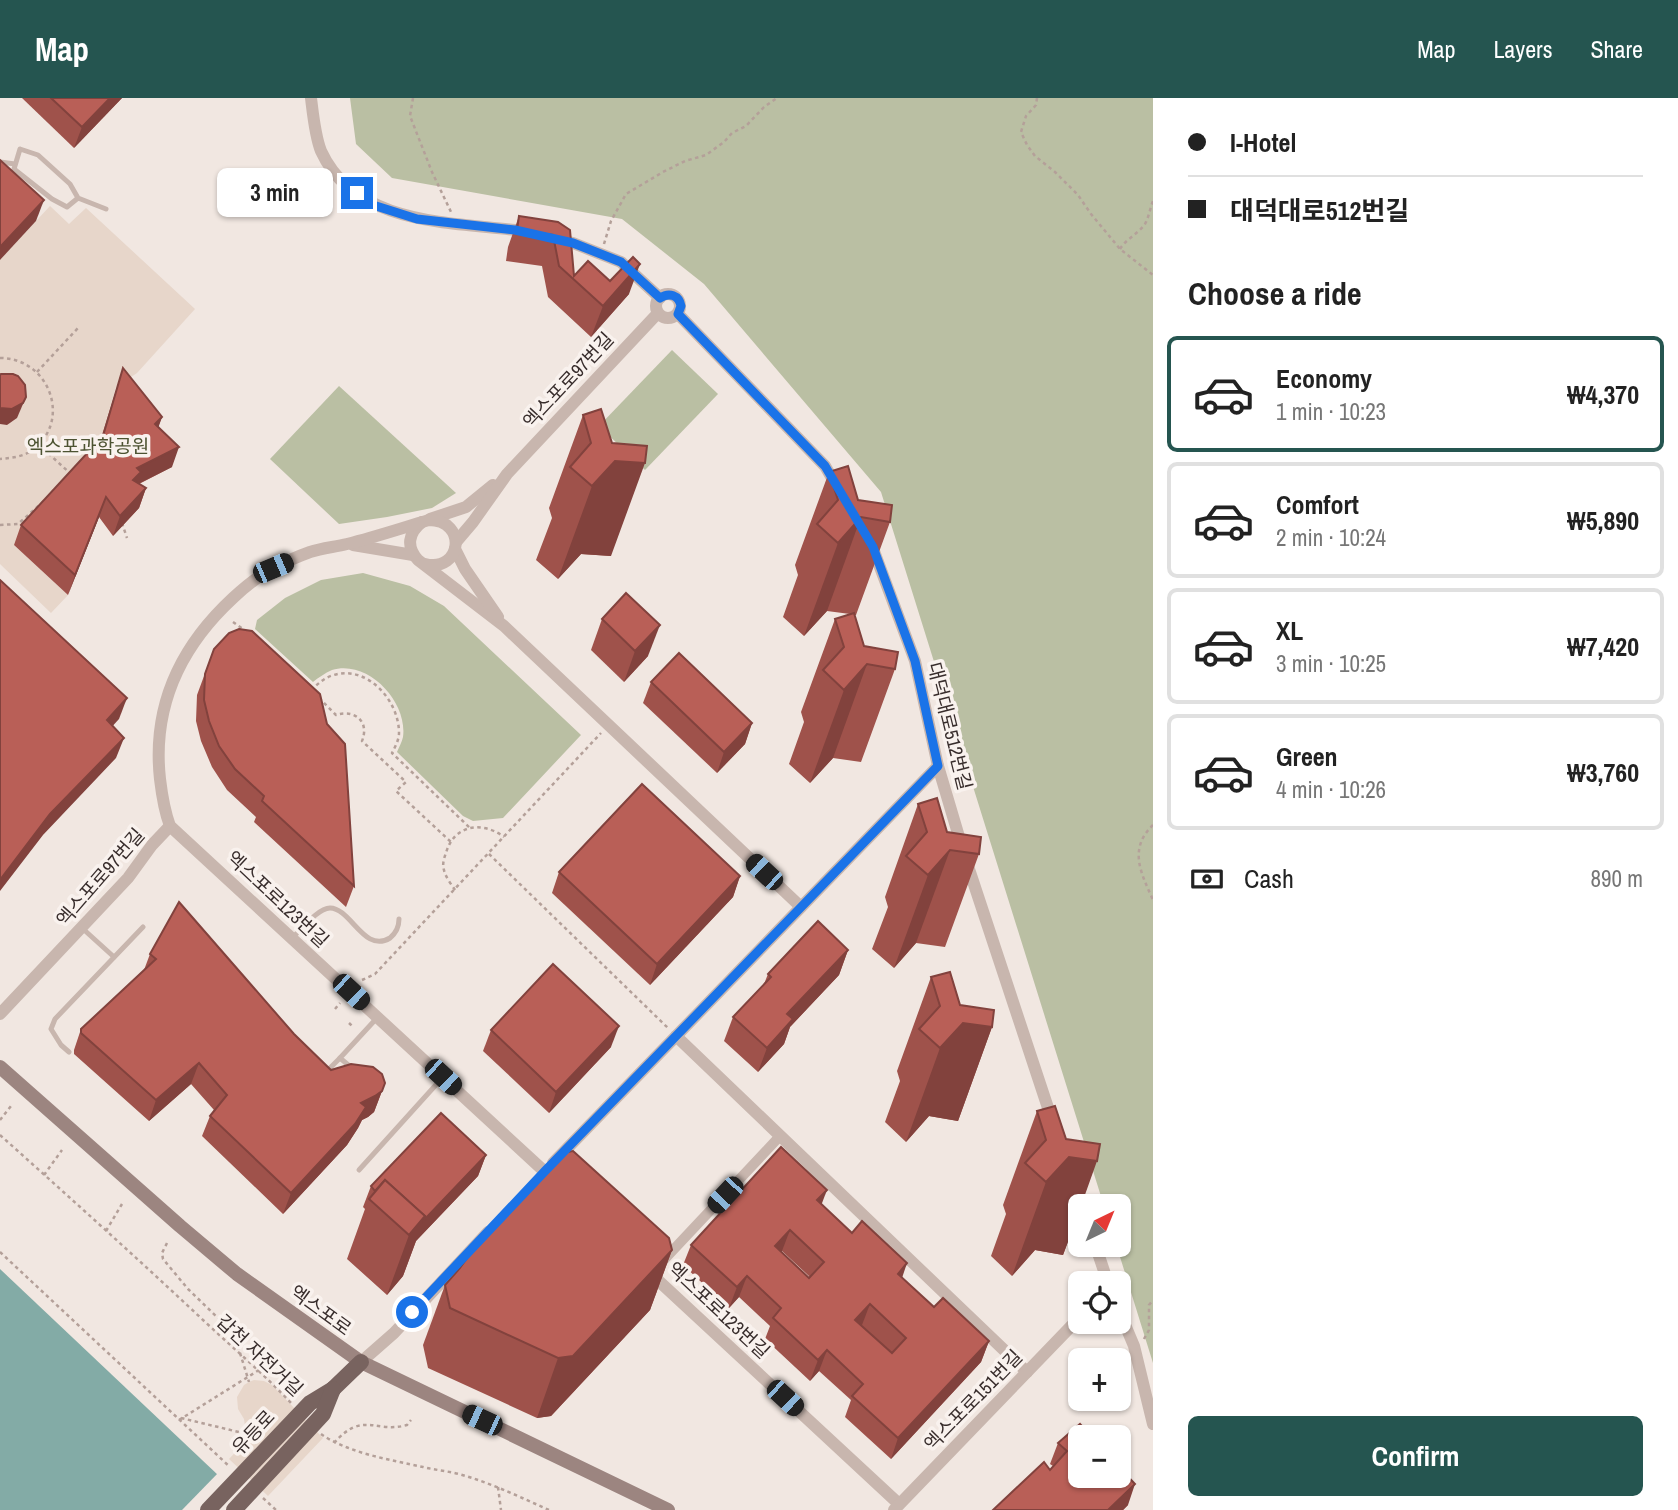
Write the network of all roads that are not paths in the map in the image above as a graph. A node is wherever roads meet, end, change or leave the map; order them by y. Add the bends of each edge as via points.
1 (311, 98) edge
2 (0, 162) edge
3 (15, 164) junction
4 (78, 198) junction
5 (106, 209) dead end
6 (660, 298) junction
7 (658, 313) junction
8 (678, 314) junction
9 (507, 474) junction
10 (845, 501) edge
11 (426, 521) junction
12 (866, 535) edge
13 (346, 544) junction
14 (456, 545) junction
15 (413, 555) junction
16 (425, 564) junction
17 (504, 626) junction
18 (938, 766) junction
19 (170, 826) junction
20 (801, 907) junction
21 (399, 919) dead end
22 (143, 927) dead end
23 (82, 928) junction
24 (292, 939) junction
25 (114, 957) junction
26 (0, 1014) edge
27 (378, 1017) junction
28 (676, 1036) junction
29 (69, 1052) dead end
30 (340, 1058) junction
31 (0, 1067) edge
32 (325, 1074) edge
33 (358, 1074) edge
34 (443, 1077) junction
35 (1056, 1130) edge
36 (780, 1136) junction
37 (359, 1170) dead end
38 (545, 1171) junction
39 (536, 1181) edge
40 (565, 1190) edge
41 (498, 1222) edge
42 (647, 1269) joint
43 (1068, 1329) edge
44 (1129, 1334) edge
45 (360, 1362) junction
46 (1027, 1372) junction
47 (333, 1389) junction
48 (1153, 1424) edge
49 (896, 1507) edge
50 (208, 1510) edge
51 (234, 1510) edge
52 (668, 1510) edge

1 - 6 street via 321,150 342,182 373,205 417,219 515,230 573,243 621,262
2 - 3 lane
3 - 4 lane via 14,169 52,199 67,207
3 - 4 lane via 20,149 38,155 70,184
4 - 5 lane
6 - 7 street
6 - 8 street via 675,296 681,306
7 - 8 street via 668,319
7 - 9 street, 엑스포로97번길
8 - 10 street via 825,466
9 - 11 street, 엑스포로97번길 via 466,507
9 - 14 street
11 - 13 street, 엑스포로97번길
11 - 14 street via 444,522
11 - 15 street via 411,533
12 - 18 street, 대덕대로512번길 via 915,661
13 - 15 street
13 - 19 street, 엑스포로97번길 via 312,551 246,586 219,611 178,668 159,730 158,765
14 - 16 street via 446,562
14 - 17 street via 465,569
15 - 16 street
16 - 17 street
17 - 20 street
18 - 20 street
18 - 35 street, 대덕대로512번길
19 - 23 street, 엑스포로97번길
19 - 24 street, 엑스포로123번길
20 - 28 street
21 - 24 lane via 390,937 375,941 342,913 328,908
22 - 25 lane
23 - 25 lane
23 - 26 street, 엑스포로97번길
24 - 27 street, 엑스포로123번길
25 - 29 lane via 55,1019 51,1029
27 - 30 lane
27 - 34 street, 엑스포로123번길
28 - 36 street
28 - 38 street
30 - 32 lane
30 - 33 lane
31 - 45 main road, 엑스포로 via 237,1274
34 - 37 lane
34 - 38 street, 엑스포로123번길
36 - 42 street
36 - 46 street
38 - 39 street
38 - 40 street, 엑스포로123번길
41 - 45 street via 394,1333
42 - 49 street, 엑스포로123번길
43 - 46 street, 엑스포로151번길
44 - 48 street
45 - 47 main road, 유등로
45 - 52 main road, 엑스포로
46 - 49 street, 엑스포로151번길
47 - 50 main road, 유등로, bridge via 310,1402
47 - 51 main road, 유등로, bridge via 323,1414

